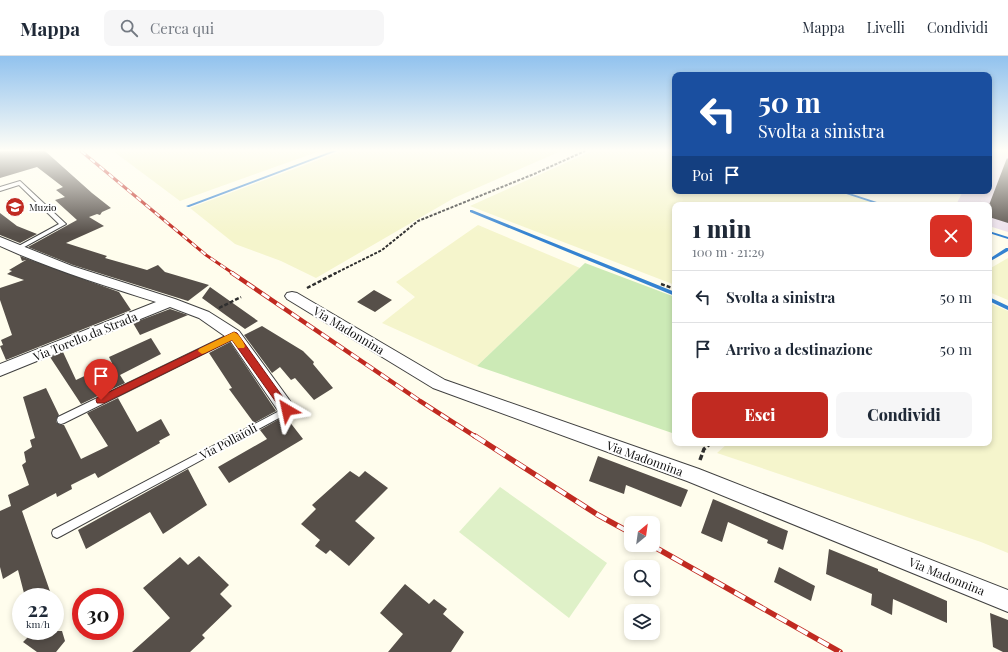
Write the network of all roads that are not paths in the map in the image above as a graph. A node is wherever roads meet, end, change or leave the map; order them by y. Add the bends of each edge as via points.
1 (0, 189) edge
2 (0, 241) edge
3 (17, 249) junction
4 (292, 296) road end
5 (170, 302) junction
6 (234, 336) junction
7 (0, 370) edge
8 (287, 410) joint
9 (61, 420) dead end
10 (57, 533) dead end
11 (1008, 601) edge

1 - 3 lane via 20,183 63,224
2 - 3 street, Via Pollaioli
3 - 5 street, Via Pollaioli via 67,269
4 - 11 street, Via Madonnina via 439,384 693,475
5 - 6 street, Via Pollaioli via 204,315
5 - 7 street, Via Torello da Strada
6 - 8 street, Via Pollaioli
6 - 9 lane
8 - 10 lane, Via Pollaioli

